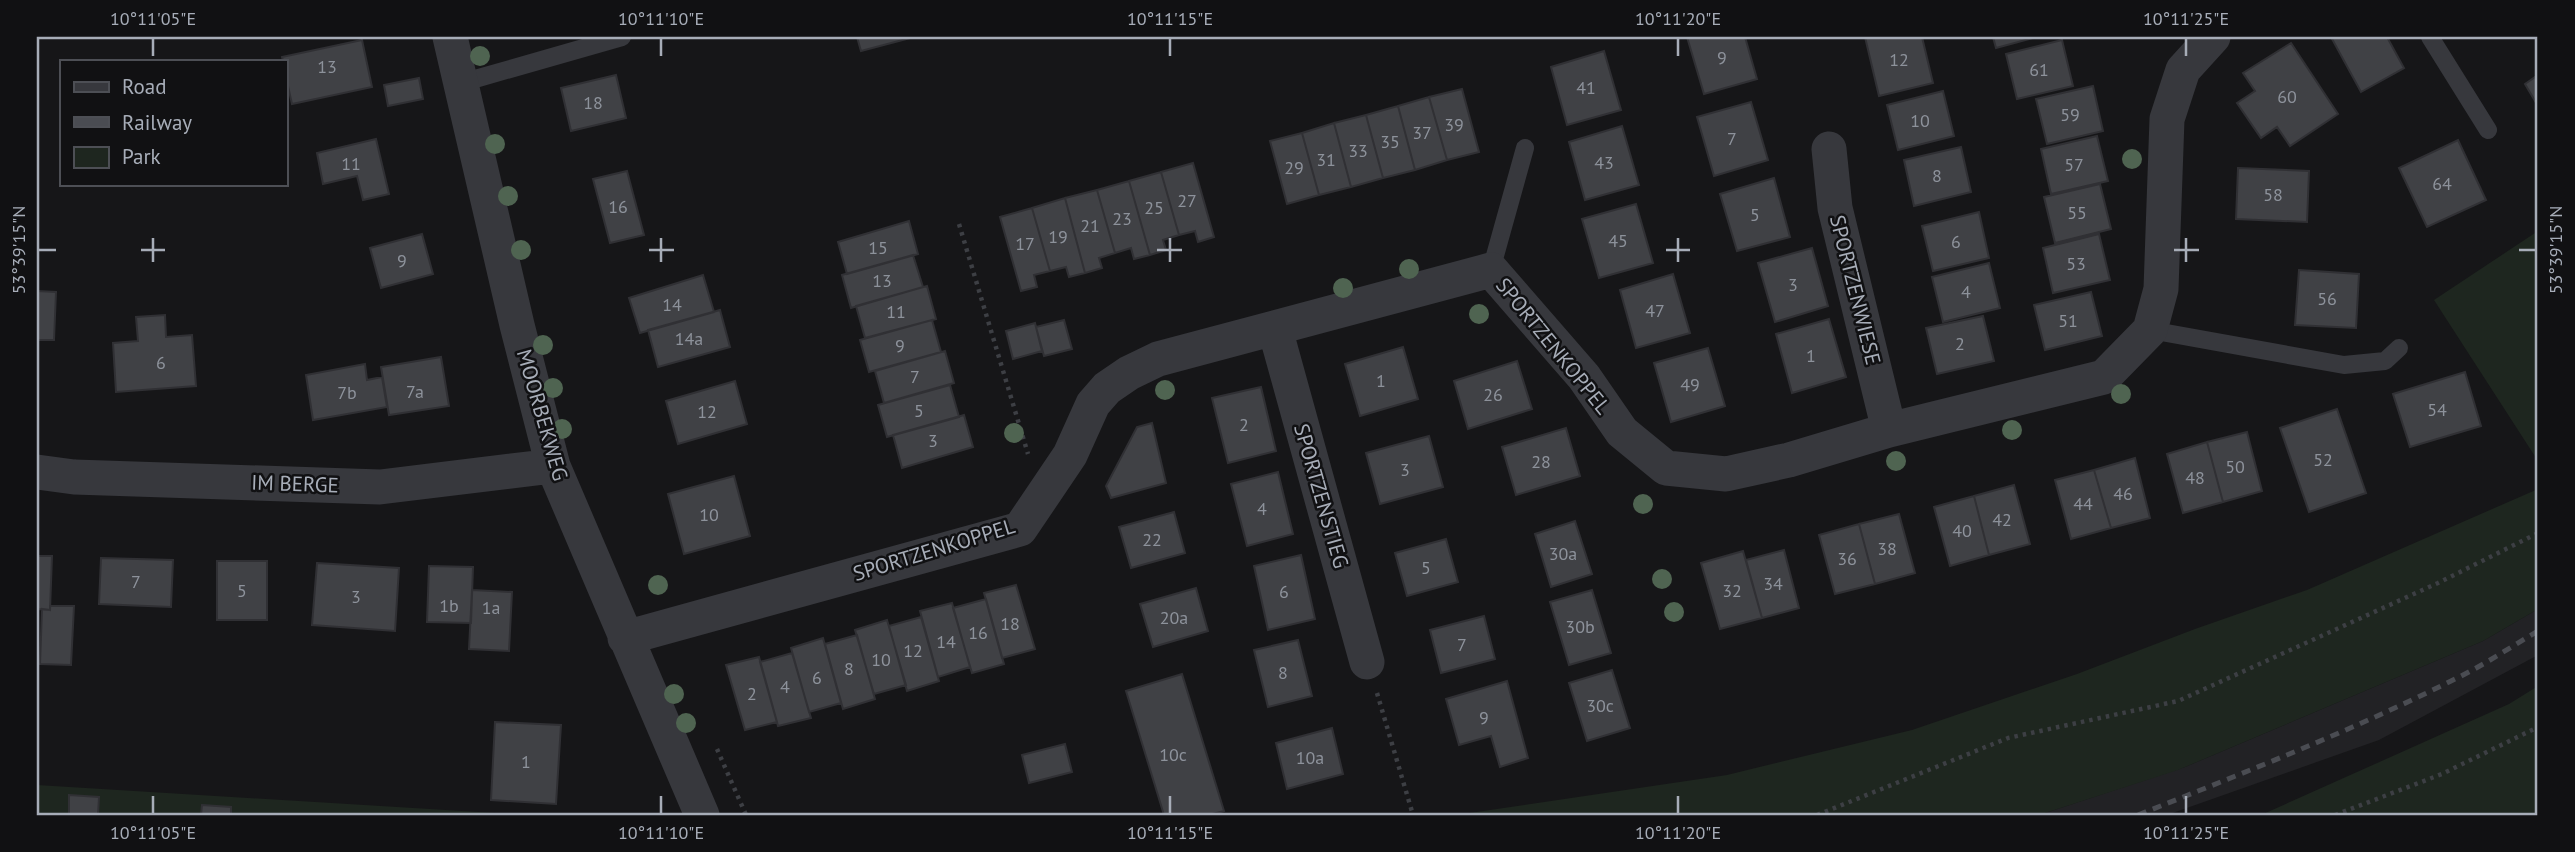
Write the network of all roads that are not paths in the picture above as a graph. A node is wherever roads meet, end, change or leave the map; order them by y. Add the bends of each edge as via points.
1 (450, 37) edge
2 (622, 37) edge
3 (2213, 37) edge
4 (2430, 37) edge
5 (461, 83) junction
6 (2488, 130) dead end
7 (1525, 148) dead end
8 (1829, 149) dead end
9 (1491, 270) junction
10 (1275, 329) junction
11 (2150, 330) junction
12 (2399, 348) dead end
13 (1889, 429) junction
14 (553, 467) junction
15 (37, 472) edge
16 (625, 638) junction
17 (1367, 662) road end
18 (702, 815) edge

1 - 5 street, MOORBEKWEG
2 - 5 lane
3 - 11 street, SPORTZENKOPPEL via 2183,70 2167,119 2161,289
4 - 6 lane
5 - 14 street, MOORBEKWEG
7 - 9 lane
8 - 13 street, SPORTZENWIESE via 1835,208
9 - 10 street, SPORTZENKOPPEL
9 - 13 street, SPORTZENKOPPEL via 1584,377 1622,432 1665,468 1726,474
10 - 16 street, SPORTZENKOPPEL via 1158,359 1107,388 1093,404 1070,455 1020,529
10 - 17 street, SPORTZENSTIEG
11 - 12 lane via 2344,365 2385,361
11 - 13 street, SPORTZENKOPPEL via 2104,377
14 - 15 street, IM BERGE via 380,487
14 - 16 street, MOORBEKWEG
16 - 18 street, MOORBEKWEG

